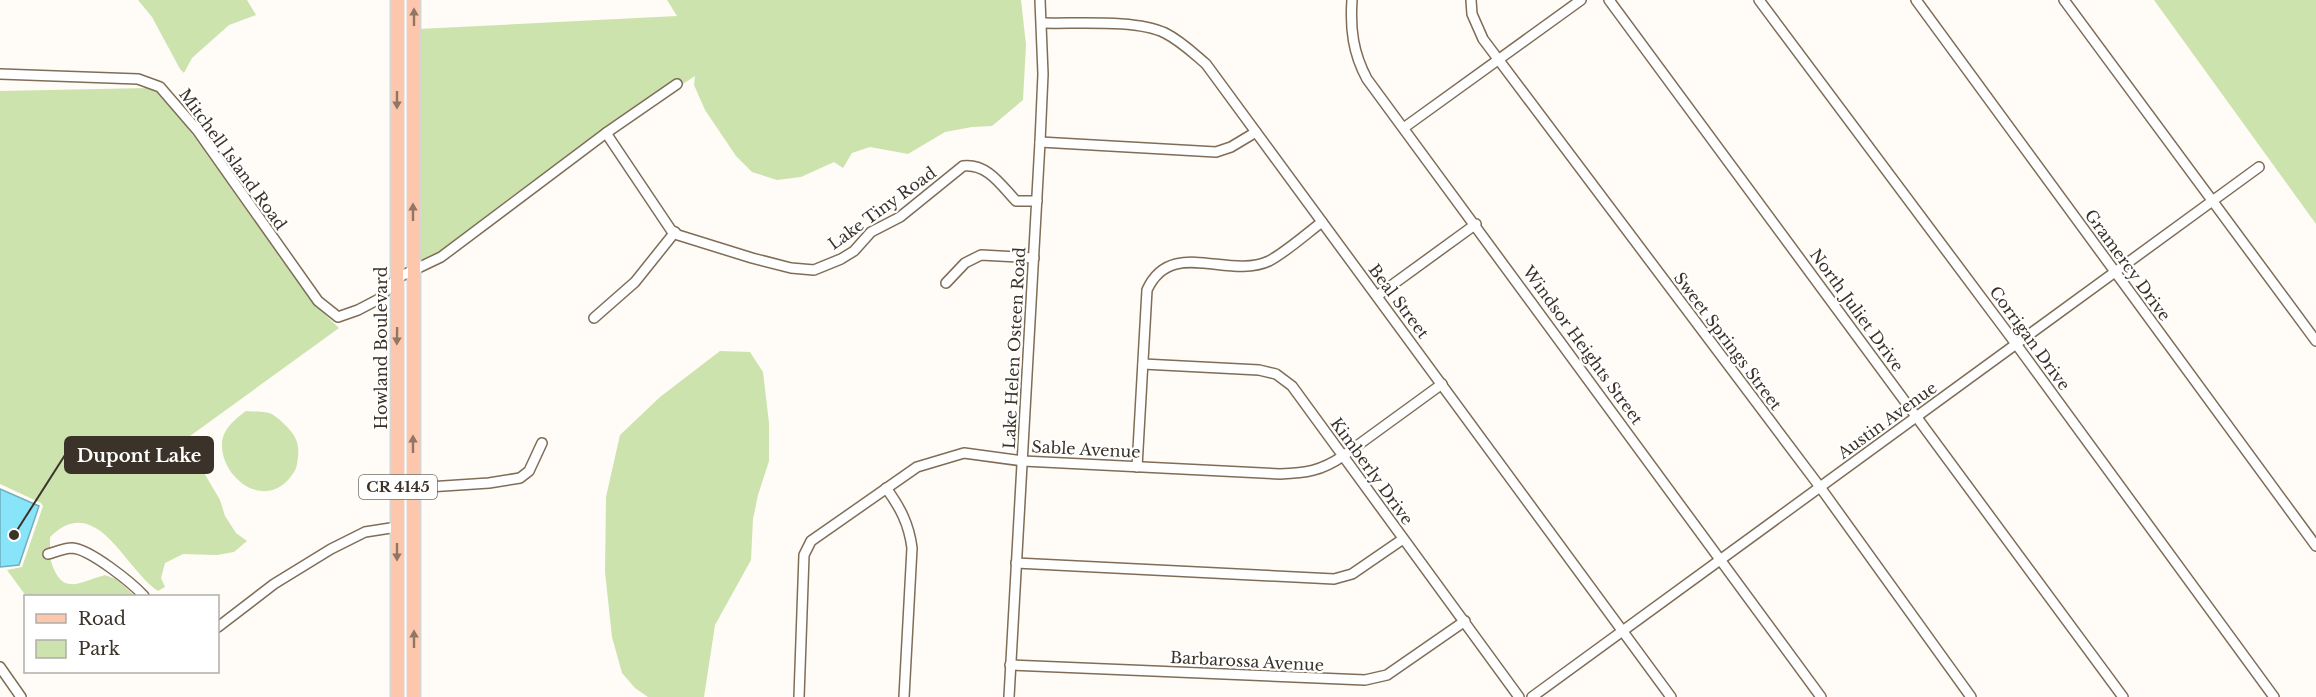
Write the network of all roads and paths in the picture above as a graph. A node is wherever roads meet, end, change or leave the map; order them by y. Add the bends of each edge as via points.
1 (397, 0) edge
2 (414, 0) edge
3 (1040, 0) edge
4 (1352, 0) edge
5 (1471, 0) edge
6 (1581, 0) edge
7 (1609, 0) edge
8 (1759, 0) edge
9 (1916, 0) edge
10 (2064, 0) edge
11 (1042, 23) junction
12 (1498, 60) junction
13 (0, 74) edge
14 (677, 84) dead end
15 (1405, 127) junction
16 (1256, 132) junction
17 (606, 133) junction
18 (1040, 142) junction
19 (2259, 167) dead end
20 (1037, 201) junction
21 (2213, 201) junction
22 (1322, 222) junction
23 (1476, 224) junction
24 (675, 232) junction
25 (1034, 258) junction
26 (414, 270) junction
27 (2114, 271) junction
28 (398, 278) junction
29 (946, 283) dead end
30 (1377, 296) junction
31 (594, 318) dead end
32 (2316, 341) edge
33 (2016, 344) junction
34 (1143, 364) junction
35 (1442, 384) junction
36 (1917, 417) junction
37 (542, 443) dead end
38 (1343, 456) junction
39 (1023, 461) junction
40 (1137, 467) junction
41 (1820, 487) junction
42 (413, 488) junction
43 (885, 488) junction
44 (397, 527) junction
45 (1403, 539) junction
46 (2316, 546) edge
47 (48, 554) dead end
48 (1720, 560) junction
49 (1016, 563) junction
50 (142, 595) edge
51 (1465, 621) junction
52 (219, 626) edge
53 (1622, 630) junction
54 (1010, 665) junction
55 (0, 667) edge
56 (21, 697) edge
57 (397, 697) edge
58 (414, 697) edge
59 (799, 697) edge
60 (904, 697) edge
61 (1009, 697) edge
62 (1519, 697) edge
63 (1532, 697) edge
64 (1671, 697) edge
65 (1821, 697) edge
66 (1971, 697) edge
67 (2123, 697) edge
68 (2274, 697) edge

1 -> 28 main road, Howland Boulevard / CR 4145
26 -> 2 main road, Howland Boulevard / CR 4145
3 - 11 street, Lake Helen Osteen Road
4 - 15 street, Windsor Heights Street via 1353,46 1358,62
5 - 12 street, Sweet Springs Street via 1472,14 1483,39
6 - 12 street
7 - 36 street, North Juliet Drive
8 - 33 street, Corrigan Drive
9 - 27 street, Gramercy Drive
10 - 21 street
11 - 16 street, Beal Street via 1139,26 1163,32 1206,64
11 - 18 street, Lake Helen Osteen Road
12 - 15 street
12 - 41 street, Sweet Springs Street
13 - 28 street, Mitchell Island Road via 138,79 160,87 197,130 318,301 338,317 379,299
14 - 17 street
15 - 23 street, Windsor Heights Street
16 - 18 street via 1216,152
16 - 22 street, Beal Street
17 - 24 street
17 - 26 street via 441,257
18 - 20 street, Lake Helen Osteen Road
19 - 21 street, Austin Avenue
20 - 24 street, Lake Tiny Road via 1016,201 990,173 973,165 963,166 900,217 871,231 854,251 814,270 752,258
20 - 25 street, Lake Helen Osteen Road
21 - 27 street, Austin Avenue
21 - 32 street
22 - 30 street, Beal Street
22 - 34 street via 1269,261 1246,267 1185,262 1168,265 1152,279 1147,290
23 - 30 street
23 - 48 street, Windsor Heights Street
24 - 31 street via 635,282
25 - 29 street via 981,255 965,263
25 - 39 street, Lake Helen Osteen Road
26 - 28 street
42 -> 26 main road, Howland Boulevard / CR 4145
27 - 33 street, Austin Avenue
27 - 46 street, Gramercy Drive
28 -> 44 main road, Howland Boulevard / CR 4145
30 - 35 street, Beal Street
33 - 36 street, Austin Avenue
33 - 68 street, Corrigan Drive
34 - 38 street, Kimberly Drive via 1276,374 1292,386
34 - 40 street
35 - 38 street, Sable Avenue
35 - 53 street, Beal Street
36 - 41 street, Austin Avenue
36 - 67 street, North Juliet Drive
37 - 42 street via 529,471 520,478
38 - 40 street, Sable Avenue via 1326,467 1305,473
38 - 45 street, Kimberly Drive
39 - 40 street, Sable Avenue
39 - 43 street, Sable Avenue via 964,453 917,467
39 - 49 street, Lake Helen Osteen Road
41 - 48 street, Austin Avenue
41 - 66 street, Sweet Springs Street
58 -> 42 main road, Howland Boulevard / CR 4145
43 - 59 street, Sable Avenue via 811,541 804,555
43 - 60 street via 902,509 912,548
44 - 52 street via 365,532 331,549 274,584
44 -> 57 main road, Howland Boulevard / CR 4145
45 - 49 street via 1352,574 1335,579
45 - 51 street, Kimberly Drive
47 - 50 street via 73,548 95,557
48 - 53 street, Austin Avenue
48 - 65 street, Windsor Heights Street
49 - 54 street, Lake Helen Osteen Road
51 - 54 street, Barbarossa Avenue via 1387,675 1365,680
51 - 62 street, Kimberly Drive
53 - 63 street, Austin Avenue
53 - 64 street, Beal Street
54 - 61 street, Lake Helen Osteen Road
55 - 56 street

